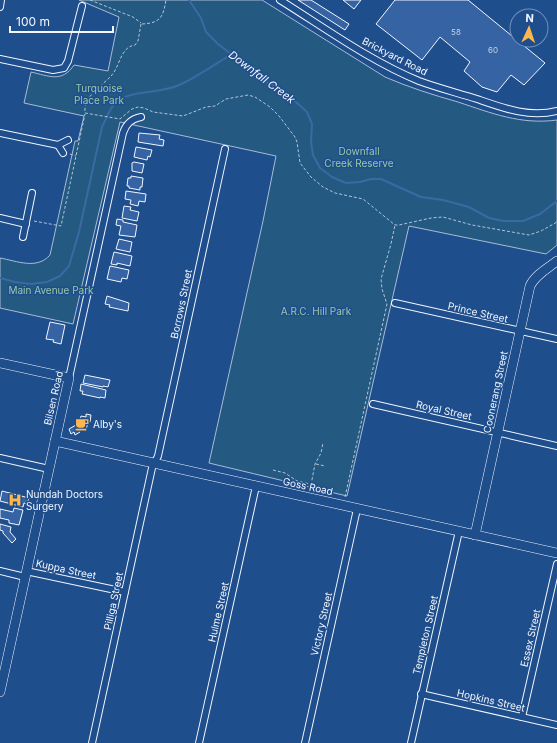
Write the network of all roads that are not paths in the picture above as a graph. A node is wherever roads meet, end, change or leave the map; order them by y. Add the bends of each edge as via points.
1 (2, 0) edge
2 (280, 0) edge
3 (82, 6) dead end
4 (0, 7) edge
5 (0, 59) edge
6 (557, 111) edge
7 (140, 117) dead end
8 (0, 133) edge
9 (68, 140) dead end
10 (58, 145) junction
11 (225, 149) dead end
12 (63, 153) road end
13 (32, 193) dead end
14 (0, 218) edge
15 (26, 224) junction
16 (23, 237) dead end
17 (555, 262) edge
18 (395, 303) dead end
19 (520, 331) junction
20 (557, 339) edge
21 (0, 363) edge
22 (69, 378) junction
23 (373, 404) dead end
24 (497, 432) junction
25 (55, 441) junction
26 (557, 446) edge
27 (0, 458) edge
28 (154, 463) junction
29 (49, 469) junction
30 (256, 486) junction
31 (358, 509) junction
32 (459, 531) junction
33 (475, 535) junction
34 (557, 553) edge
35 (557, 564) edge
36 (0, 571) edge
37 (26, 574) junction
38 (125, 592) junction
39 (2, 674) edge
40 (0, 692) edge
41 (421, 694) junction
42 (522, 717) junction
43 (557, 725) edge
44 (92, 743) edge
45 (198, 743) edge
46 (305, 743) edge
47 (411, 743) edge

1 - 4 street
2 - 6 street, Brickyard Road via 357,49 419,81 512,110 533,113
3 - 5 street via 68,62 64,68 53,70
7 - 22 street, Bilsen Road via 129,122 123,133
8 - 10 street
9 - 10 street
10 - 12 street
11 - 28 street, Borrows Street via 158,456
13 - 15 street
14 - 15 street
15 - 16 street
17 - 19 street, Coonerang Street via 532,282
18 - 19 street, Prince Street
19 - 20 street, Prince Street
19 - 24 street, Coonerang Street
21 - 22 street
22 - 25 street, Bilsen Road
23 - 24 street, Royal Street
24 - 26 street, Royal Street
24 - 33 street, Coonerang Street
25 - 28 street, Goss Road
25 - 29 street, Bilsen Road
27 - 29 street
28 - 30 street, Goss Road
28 - 38 street, Pilliga Street
29 - 37 street, Bilsen Road
30 - 31 street, Goss Road
30 - 45 street, Hulme Street
31 - 32 street, Goss Road
31 - 46 street, Victory Street
32 - 33 street, Goss Road
32 - 41 street, Templeton Street
33 - 34 street, Goss Road
35 - 42 street, Essex Street
36 - 37 street, Kuppa Street
37 - 38 street, Kuppa Street
37 - 39 street, Bilsen Road
38 - 44 street, Pilliga Street
39 - 40 street, Bilsen Road
41 - 42 street, Hopkins Street
41 - 47 street, Templeton Street
42 - 43 street, Hopkins Street

